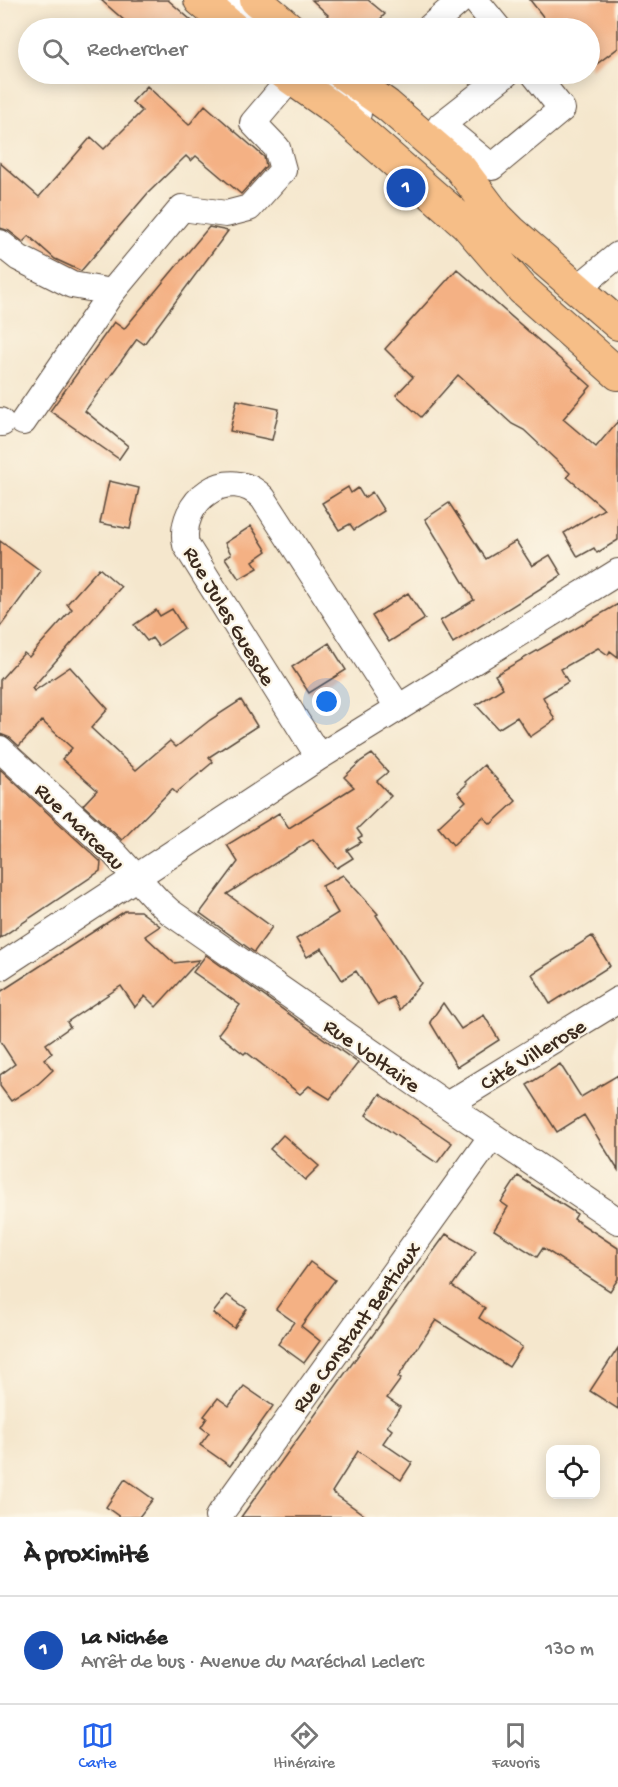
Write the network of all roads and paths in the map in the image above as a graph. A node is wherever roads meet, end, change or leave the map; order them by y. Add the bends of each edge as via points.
1 (200, 0) edge
2 (218, 0) edge
3 (236, 0) edge
4 (255, 0) edge
5 (461, 0) edge
6 (475, 0) edge
7 (221, 18) edge
8 (239, 18) edge
9 (257, 18) edge
10 (276, 18) edge
11 (440, 18) edge
12 (490, 18) edge
13 (291, 84) edge
14 (334, 84) edge
15 (493, 84) edge
16 (542, 84) edge
17 (354, 89) edge
18 (466, 224) junction
19 (0, 243) edge
20 (618, 255) edge
21 (578, 288) junction
22 (112, 292) junction
23 (618, 324) edge
24 (618, 340) edge
25 (618, 356) edge
26 (618, 374) edge
27 (8, 422) edge
28 (618, 572) edge
29 (398, 707) junction
30 (0, 749) edge
31 (319, 757) junction
32 (135, 877) junction
33 (0, 967) edge
34 (618, 1000) edge
35 (447, 1105) junction
36 (492, 1136) junction
37 (618, 1221) edge
38 (218, 1517) edge

1 - 7 main road
2 - 8 street
3 - 9 street
4 - 10 main road
5 - 11 street
6 - 12 street
13 - 22 street via 254,123 277,147 283,170 249,208 226,214 182,208
14 - 17 main road
15 - 16 street via 441,125 492,167 562,109
17 - 18 main road
17 - 21 main road via 387,105 460,168 497,217
17 - 24 street
18 - 25 street
18 - 26 main road via 522,289
19 - 22 street via 19,258 72,285
20 - 21 street
21 - 23 main road
22 - 27 street
28 - 29 street
29 - 31 street
29 - 31 street, Rue Jules Guesde via 263,498 243,486 224,485 209,491 188,515 184,529 186,545
30 - 32 street, Rue Marceau
31 - 32 street
32 - 33 street
32 - 35 street, Rue Voltaire via 170,912
34 - 35 street, Cité Villerose
35 - 36 street, Rue Voltaire
36 - 37 street, Rue Voltaire
36 - 38 street, Rue Constant Bertiaux

